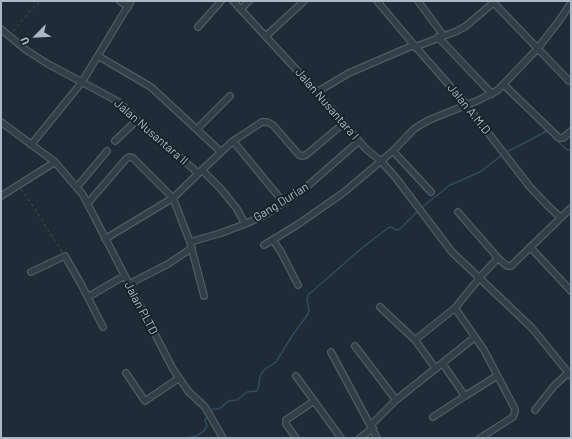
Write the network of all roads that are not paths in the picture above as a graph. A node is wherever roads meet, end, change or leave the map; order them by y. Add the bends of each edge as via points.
1 (120, 1) edge
2 (131, 1) edge
3 (221, 1) edge
4 (233, 1) edge
5 (249, 1) edge
6 (304, 1) edge
7 (377, 1) edge
8 (418, 1) edge
9 (492, 2) edge
10 (571, 3) edge
11 (128, 7) junction
12 (241, 9) junction
13 (198, 27) dead end
14 (1, 29) edge
15 (266, 36) junction
16 (440, 36) junction
17 (414, 46) junction
18 (538, 48) junction
19 (98, 56) junction
20 (569, 81) dead end
21 (82, 82) junction
22 (504, 85) junction
23 (317, 92) junction
24 (492, 94) junction
25 (230, 96) dead end
26 (466, 104) junction
27 (137, 120) junction
28 (1, 122) edge
29 (344, 123) junction
30 (197, 129) junction
31 (571, 131) edge
32 (115, 141) dead end
33 (233, 141) junction
34 (359, 141) junction
35 (32, 145) junction
36 (107, 151) dead end
37 (393, 151) junction
38 (221, 152) junction
39 (381, 161) junction
40 (55, 162) junction
41 (200, 171) junction
42 (77, 187) junction
43 (431, 192) dead end
44 (2, 193) edge
45 (173, 198) junction
46 (88, 203) junction
47 (284, 203) junction
48 (571, 208) edge
49 (458, 212) dead end
50 (560, 217) junction
51 (245, 224) junction
52 (105, 239) junction
53 (273, 240) junction
54 (191, 245) junction
55 (264, 245) dead end
56 (530, 247) junction
57 (498, 258) junction
58 (31, 272) dead end
59 (124, 276) junction
60 (479, 278) junction
61 (128, 284) junction
62 (298, 285) dead end
63 (571, 291) edge
64 (204, 296) dead end
65 (88, 297) junction
66 (380, 307) dead end
67 (455, 308) junction
68 (103, 327) dead end
69 (475, 337) junction
70 (415, 340) junction
71 (355, 346) dead end
72 (331, 352) dead end
73 (442, 363) junction
74 (436, 369) junction
75 (126, 373) dead end
76 (570, 374) edge
77 (296, 376) dead end
78 (497, 376) junction
79 (179, 378) junction
80 (465, 396) junction
81 (396, 400) junction
82 (314, 401) junction
83 (535, 410) dead end
84 (433, 417) dead end
85 (372, 426) junction
86 (223, 438) edge
87 (296, 438) edge
88 (341, 438) edge
89 (360, 438) edge
90 (378, 438) edge
91 (480, 438) edge

1 - 11 street
2 - 11 street
3 - 13 street
4 - 12 street, Jalan Nusantara I
5 - 12 street
6 - 15 street
7 - 17 street, Jalan A.M.D
8 - 16 street
9 - 16 street via 466,26
9 - 18 street
10 - 18 street
11 - 19 street
12 - 15 street, Jalan Nusantara I
14 - 21 street, Jalan Nusantara II via 26,50
15 - 23 street, Jalan Nusantara I
16 - 17 street
16 - 24 street
17 - 23 street via 349,73
17 - 26 street, Jalan A.M.D
18 - 20 street
18 - 22 street
19 - 21 street
19 - 30 street via 151,87
21 - 27 street, Jalan Nusantara II via 119,102
21 - 35 street
22 - 24 street
22 - 31 street via 559,138 563,138
23 - 29 street, Jalan Nusantara I
24 - 26 street
25 - 30 street
26 - 37 street via 428,120
26 - 50 street, Jalan A.M.D via 539,198
27 - 32 street
27 - 41 street, Jalan Nusantara II
28 - 35 street, Jalan PLTD
29 - 33 street via 304,156 299,155 273,125 267,122 258,124
29 - 34 street, Jalan Nusantara I
30 - 38 street
33 - 38 street
33 - 47 street
34 - 39 street, Jalan Nusantara I
34 - 47 street, Gang Durian via 313,182
35 - 40 street, Jalan PLTD
36 - 42 street
37 - 39 street
37 - 43 street
38 - 41 street
39 - 53 street via 343,193
39 - 60 street, Jalan Nusantara I via 452,252
40 - 42 street, Jalan PLTD
40 - 44 street via 18,186
41 - 45 street
41 - 51 street, Jalan Nusantara II via 221,189
42 - 46 street, Jalan PLTD
45 - 46 street via 130,157
45 - 52 street
45 - 54 street
46 - 52 street, Jalan PLTD
47 - 51 street, Gang Durian
48 - 50 street
49 - 57 street
50 - 56 street
51 - 54 street, Gang Durian
52 - 59 street, Jalan PLTD
53 - 55 street
53 - 62 street
54 - 61 street, Gang Durian via 168,264
54 - 64 street
56 - 57 street via 509,267
56 - 63 street
57 - 60 street
58 - 65 street via 65,256
59 - 61 street, Jalan PLTD
59 - 65 street
60 - 67 street
60 - 76 street, Jalan Nusantara I via 532,328
61 - 79 street, Jalan PLTD
65 - 68 street
66 - 70 street
67 - 69 street
67 - 70 street
69 - 73 street
69 - 78 street
70 - 74 street
71 - 81 street
72 - 85 street
73 - 74 street
73 - 80 street
74 - 81 street
75 - 79 street via 146,401
76 - 83 street via 554,386
77 - 82 street
78 - 80 street
78 - 91 street via 515,412 513,417
79 - 86 street, Jalan PLTD via 205,407
80 - 84 street
81 - 85 street
82 - 87 street via 286,420
82 - 88 street
85 - 89 street
85 - 90 street

